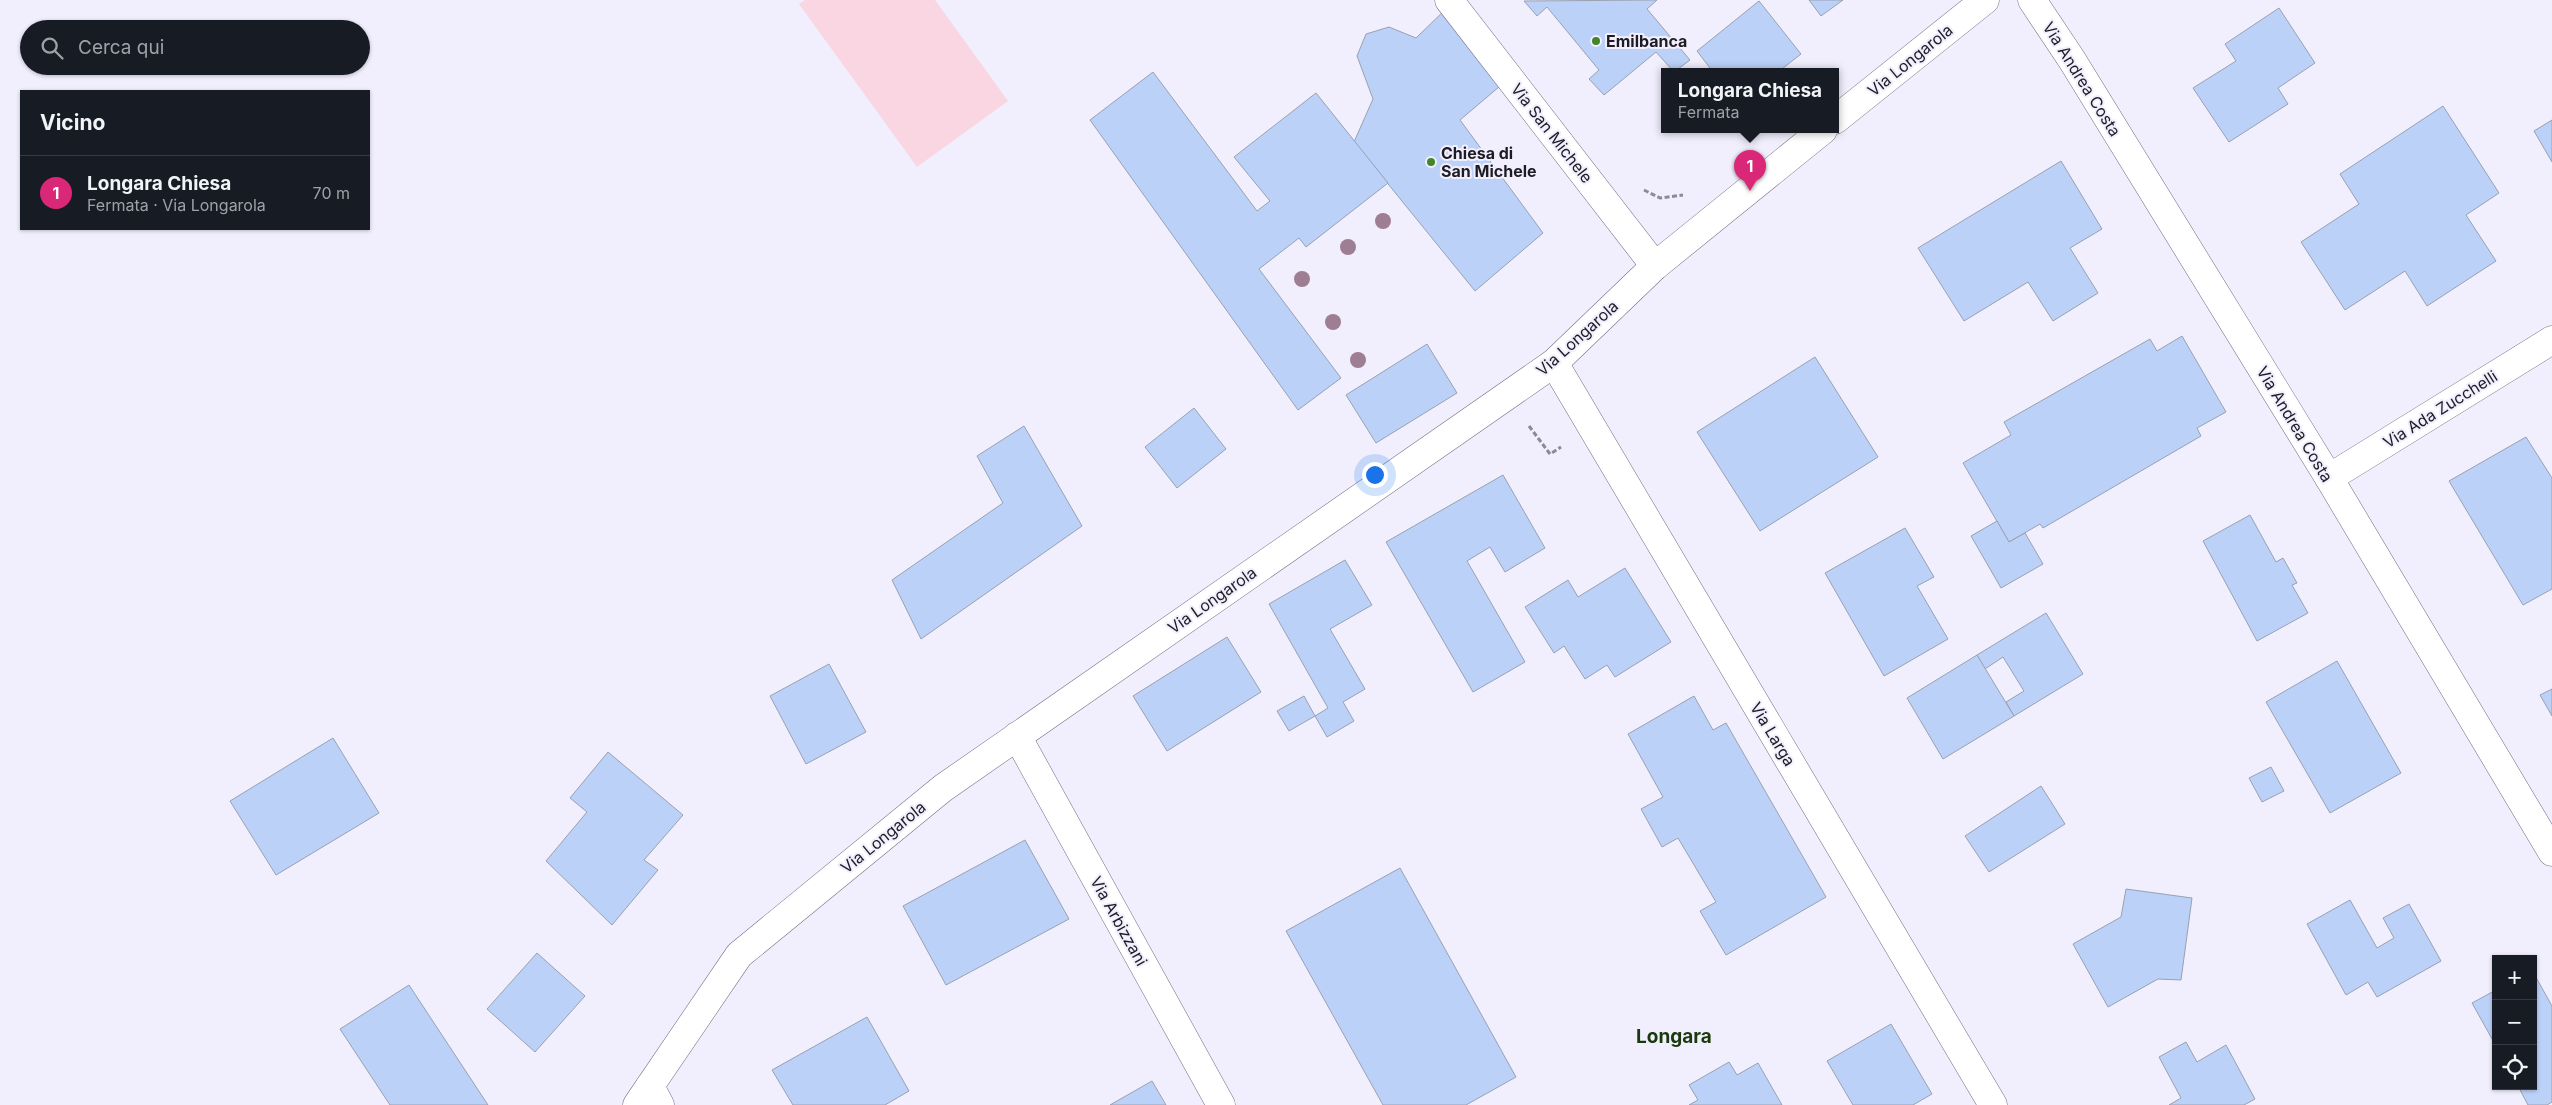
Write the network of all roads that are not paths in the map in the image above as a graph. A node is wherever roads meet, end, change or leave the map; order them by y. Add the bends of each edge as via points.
1 (1449, 0) edge
2 (1985, 0) edge
3 (2032, 0) edge
4 (1839, 117) edge
5 (1819, 133) edge
6 (1655, 266) junction
7 (2552, 340) edge
8 (1554, 363) junction
9 (2328, 478) junction
10 (1017, 736) junction
11 (2552, 852) edge
12 (649, 1099) edge
13 (1221, 1105) edge
14 (1993, 1105) edge

1 - 6 street, Via San Michele
2 - 4 street, Via Longarola
3 - 9 street, Via Andrea Costa
5 - 6 street, Via Longarola
6 - 8 street, Via Longarola
7 - 9 street, Via Ada Zucchelli
8 - 10 street, Via Longarola
8 - 14 street, Via Larga
9 - 11 street, Via Andrea Costa
10 - 12 street, Via Longarola via 943,788 738,955
10 - 13 street, Via Arbizzani

